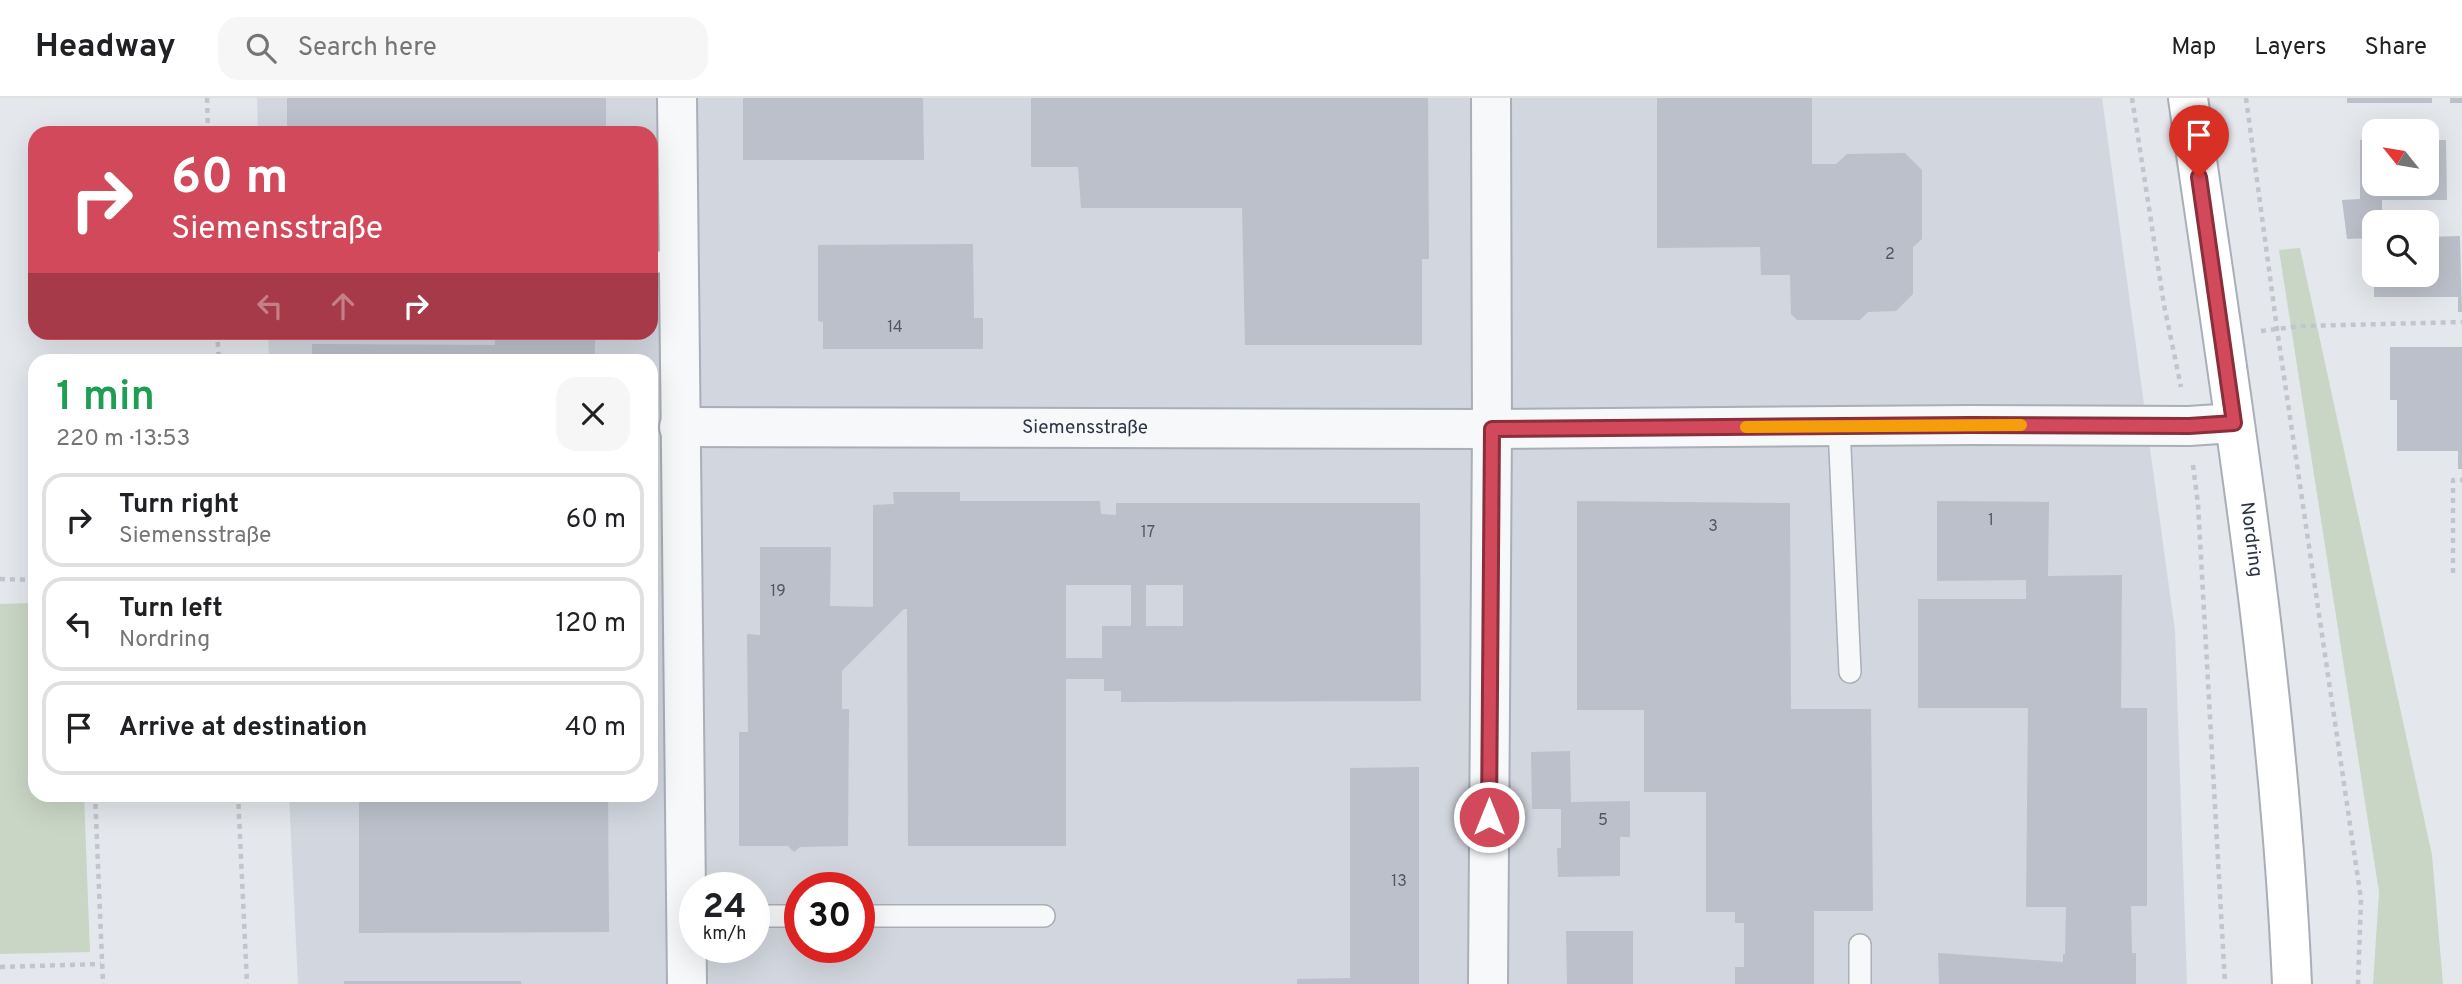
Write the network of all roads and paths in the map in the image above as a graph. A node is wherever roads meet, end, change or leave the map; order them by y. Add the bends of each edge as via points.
1 (207, 98) edge
2 (677, 98) edge
3 (1492, 98) edge
4 (2132, 98) edge
5 (2188, 98) edge
6 (2246, 98) edge
7 (208, 126) edge
8 (665, 262) edge
9 (2462, 322) edge
10 (2277, 329) junction
11 (2221, 335) junction
12 (2234, 423) junction
13 (1839, 426) junction
14 (2189, 426) junction
15 (679, 427) junction
16 (1492, 429) junction
17 (2462, 480) edge
18 (2453, 573) dead end
19 (0, 579) edge
20 (28, 580) edge
21 (1850, 672) dead end
22 (95, 802) edge
23 (238, 802) edge
24 (690, 872) edge
25 (875, 916) edge
26 (1044, 916) dead end
27 (1860, 945) dead end
28 (688, 963) edge
29 (101, 964) junction
30 (0, 967) edge
31 (103, 984) edge
32 (247, 984) edge
33 (687, 984) edge
34 (1488, 984) edge
35 (1860, 984) edge
36 (2225, 984) edge
37 (2292, 984) edge
38 (2358, 984) edge

1 - 7 path
2 - 8 street
3 - 16 street
4 - 14 path via 2164,304
5 - 11 main road, Nordring
6 - 10 path
8 - 15 street
9 - 10 path
10 - 11 path
10 - 38 path via 2361,899
11 - 12 main road, Nordring
12 - 14 street, Siemensstraße
12 - 37 main road, Nordring via 2271,710
13 - 14 street, Siemensstraße
13 - 16 street, Siemensstraße
13 - 21 lane
14 - 36 path
15 - 16 street, Siemensstraße
15 - 24 street
16 - 34 street
17 - 18 path via 2453,480
19 - 20 path
22 - 29 path
23 - 32 path
25 - 26 lane
27 - 35 lane
28 - 33 street
29 - 30 path
29 - 31 path

